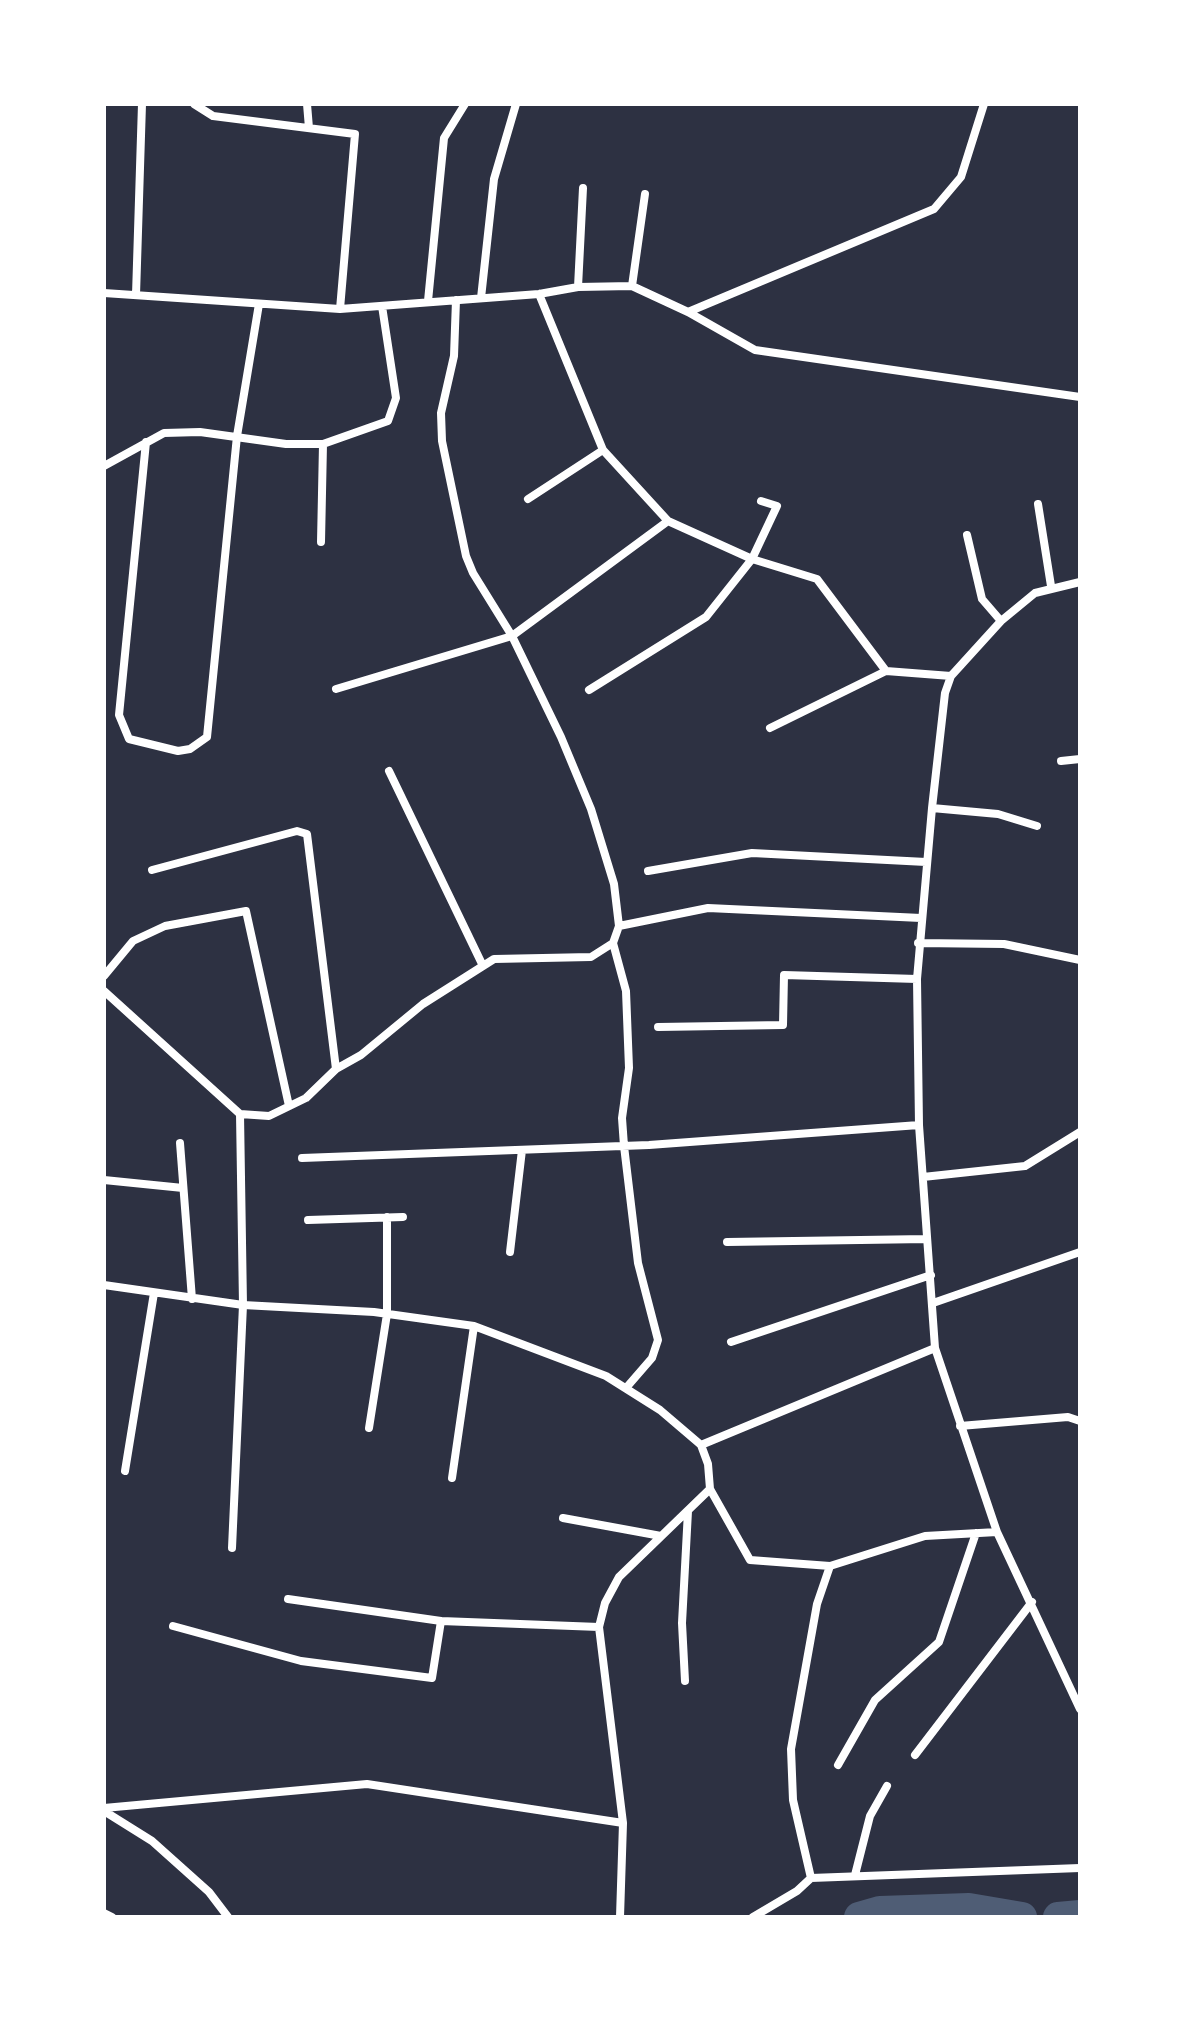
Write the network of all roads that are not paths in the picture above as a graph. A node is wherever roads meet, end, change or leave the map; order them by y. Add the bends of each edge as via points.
1 (142, 104) edge
2 (194, 104) edge
3 (307, 104) edge
4 (465, 104) edge
5 (516, 104) edge
6 (984, 104) edge
7 (309, 128) junction
8 (583, 188) dead end
9 (645, 194) dead end
10 (632, 286) junction
11 (578, 287) junction
12 (104, 293) edge
13 (539, 294) junction
14 (136, 295) junction
15 (481, 298) junction
16 (456, 300) junction
17 (428, 301) junction
18 (259, 304) junction
19 (382, 306) junction
20 (340, 309) junction
21 (688, 312) junction
22 (1080, 397) edge
23 (237, 436) junction
24 (146, 442) junction
25 (323, 444) junction
26 (603, 450) junction
27 (104, 466) edge
28 (528, 499) dead end
29 (761, 501) dead end
30 (1038, 504) dead end
31 (668, 521) junction
32 (967, 535) dead end
33 (321, 542) dead end
34 (752, 559) junction
35 (1080, 582) edge
36 (1051, 586) junction
37 (1001, 621) junction
38 (512, 636) junction
39 (886, 671) junction
40 (951, 676) junction
41 (336, 689) dead end
42 (589, 690) dead end
43 (770, 728) dead end
44 (1080, 759) edge
45 (1061, 761) dead end
46 (389, 771) dead end
47 (932, 808) junction
48 (1037, 826) dead end
49 (926, 862) junction
50 (152, 870) dead end
51 (648, 871) dead end
52 (921, 918) junction
53 (619, 926) junction
54 (613, 943) junction
55 (918, 943) junction
56 (1080, 960) edge
57 (483, 966) junction
58 (104, 976) edge
59 (917, 979) junction
60 (104, 991) edge
61 (658, 1027) dead end
62 (336, 1069) junction
63 (289, 1106) junction
64 (240, 1114) junction
65 (919, 1125) junction
66 (1080, 1132) edge
67 (180, 1143) dead end
68 (624, 1146) junction
69 (522, 1150) junction
70 (302, 1158) dead end
71 (923, 1177) junction
72 (104, 1180) edge
73 (183, 1188) junction
74 (387, 1217) junction
75 (403, 1217) dead end
76 (308, 1220) dead end
77 (927, 1239) junction
78 (727, 1242) dead end
79 (510, 1252) dead end
80 (1080, 1252) edge
81 (931, 1275) junction
82 (104, 1285) edge
83 (154, 1293) junction
84 (192, 1299) junction
85 (933, 1303) junction
86 (243, 1305) junction
87 (387, 1314) junction
88 (474, 1326) junction
89 (731, 1342) dead end
90 (935, 1348) junction
91 (626, 1388) junction
92 (1080, 1421) edge
93 (960, 1426) junction
94 (369, 1428) dead end
95 (701, 1445) junction
96 (125, 1471) dead end
97 (452, 1478) dead end
98 (710, 1489) junction
99 (688, 1511) junction
100 (563, 1518) dead end
101 (997, 1532) junction
102 (976, 1533) junction
103 (661, 1536) junction
104 (232, 1548) dead end
105 (830, 1566) junction
106 (288, 1599) dead end
107 (1032, 1602) junction
108 (441, 1621) junction
109 (173, 1626) dead end
110 (599, 1627) junction
111 (685, 1681) dead end
112 (1080, 1709) edge
113 (915, 1755) dead end
114 (838, 1765) dead end
115 (887, 1786) dead end
116 (104, 1810) edge
117 (623, 1823) junction
118 (1080, 1868) edge
119 (855, 1875) junction
120 (811, 1878) junction
121 (104, 1913) edge
122 (112, 1917) edge
123 (228, 1917) edge
124 (620, 1917) edge
125 (753, 1917) edge

1 - 14 street
2 - 7 street via 213,116
3 - 7 street
4 - 17 street via 444,138
5 - 15 street via 494,179
6 - 21 street via 961,177 934,209
7 - 20 street via 355,134
8 - 11 street
9 - 10 street
10 - 11 street
10 - 21 street
11 - 13 street
12 - 14 street
13 - 15 street
13 - 26 street
14 - 18 street
15 - 16 street
16 - 17 street
16 - 38 street via 442,441 466,556
17 - 19 street
18 - 20 street
18 - 23 street
19 - 20 street
19 - 25 street via 395,410 388,421
21 - 22 street via 755,350
23 - 24 street via 164,433
23 - 24 street via 207,737 190,749 163,749 129,739 119,715
23 - 25 street
24 - 27 street
25 - 33 street
26 - 28 street
26 - 31 street
29 - 34 street via 777,506
30 - 36 street
31 - 34 street
31 - 38 street
32 - 37 street via 982,599
34 - 39 street via 817,579
34 - 42 street via 706,617
35 - 36 street
36 - 37 street
37 - 40 street
38 - 41 street
38 - 53 street via 591,809 614,884
39 - 40 street
39 - 43 street
40 - 47 street
44 - 45 street
46 - 57 street
47 - 48 street via 998,814
47 - 49 street
49 - 51 street via 752,853
49 - 52 street
50 - 62 street via 297,831 307,834
52 - 53 street via 708,908
52 - 55 street
53 - 54 street
54 - 57 street via 591,957 494,959
54 - 68 street via 626,991
55 - 56 street via 1004,944
55 - 59 street
57 - 62 street
58 - 63 street via 133,941 165,926 246,911
59 - 61 street via 784,975 783,1025
59 - 65 street
60 - 64 street
62 - 63 street via 306,1098
63 - 64 street via 269,1116
64 - 86 street
65 - 68 street
65 - 71 street
66 - 71 street via 1025,1166
67 - 73 street
68 - 69 street
68 - 91 street via 638,1263 658,1340 652,1358
69 - 70 street
69 - 79 street
71 - 77 street
72 - 73 street
73 - 84 street
74 - 75 street
74 - 76 street
74 - 87 street
77 - 78 street
77 - 81 street
80 - 85 street
81 - 85 street
81 - 89 street
82 - 83 street
83 - 84 street
83 - 96 street
84 - 86 street
85 - 90 street
86 - 87 street
86 - 104 street
87 - 88 street
87 - 94 street
88 - 91 street
88 - 97 street
90 - 93 street
90 - 95 street
91 - 95 street
92 - 93 street via 1068,1417
93 - 101 street
95 - 98 street
98 - 99 street
98 - 105 street via 750,1560
99 - 103 street
99 - 111 street via 682,1623
100 - 103 street
101 - 102 street
101 - 107 street
102 - 105 street via 925,1536
102 - 114 street via 939,1642 875,1700
103 - 110 street via 619,1577
105 - 120 street via 817,1604 791,1749 793,1800
106 - 108 street
107 - 112 street
107 - 113 street
108 - 109 street via 432,1678 301,1661
108 - 110 street
110 - 117 street
115 - 119 street via 870,1816
116 - 117 street via 367,1784
116 - 123 street via 152,1841 209,1892
117 - 124 street
118 - 119 street
119 - 120 street
120 - 125 street
121 - 122 street

